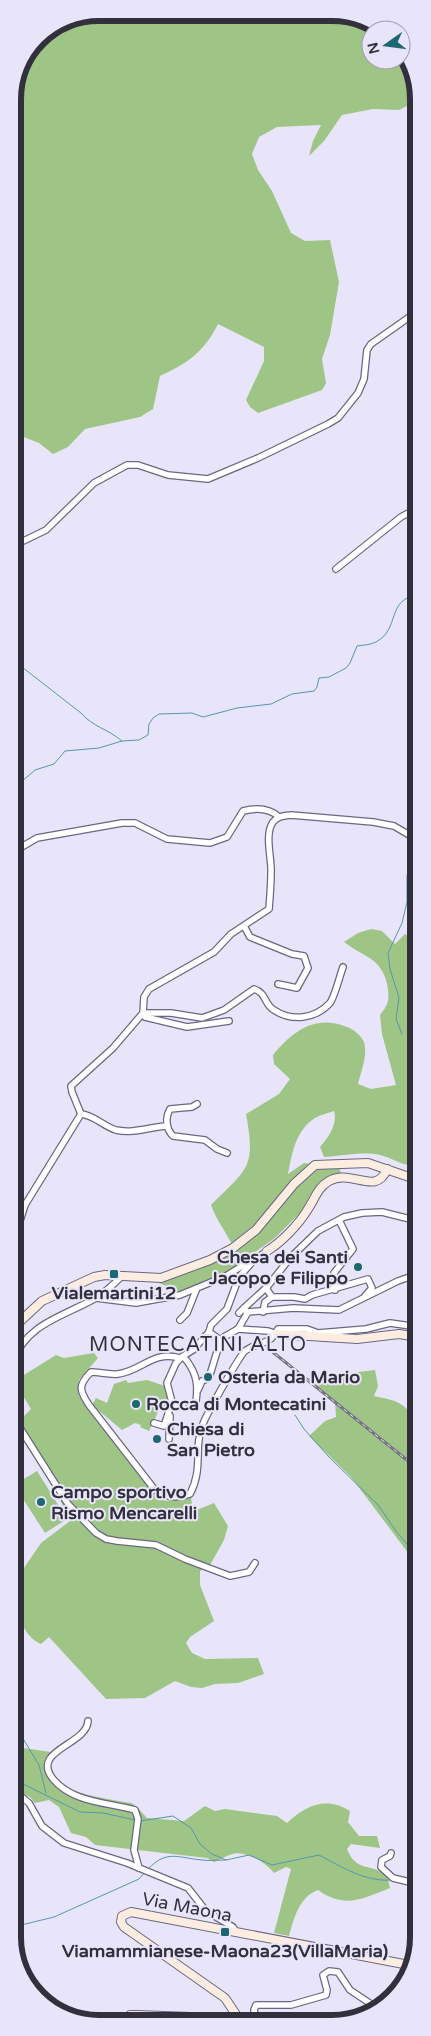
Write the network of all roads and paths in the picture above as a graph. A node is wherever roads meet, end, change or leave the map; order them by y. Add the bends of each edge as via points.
1 (410, 317) edge
2 (410, 512) edge
3 (21, 542) edge
4 (336, 569) dead end
5 (279, 817) junction
6 (410, 835) edge
7 (21, 847) edge
8 (244, 926) junction
9 (343, 966) dead end
10 (278, 984) dead end
11 (142, 1015) junction
12 (229, 1021) dead end
13 (197, 1104) dead end
14 (81, 1114) junction
15 (167, 1126) junction
16 (227, 1154) dead end
17 (387, 1169) junction
18 (410, 1177) edge
19 (21, 1218) edge
20 (410, 1219) edge
21 (339, 1220) junction
22 (267, 1250) joint
23 (254, 1260) junction
24 (121, 1277) junction
25 (409, 1278) joint
26 (197, 1288) junction
27 (266, 1288) junction
28 (372, 1288) junction
29 (335, 1290) junction
30 (272, 1297) junction
31 (96, 1298) junction
32 (360, 1300) junction
33 (247, 1310) junction
34 (262, 1312) junction
35 (180, 1320) dead end
36 (21, 1321) edge
37 (410, 1326) edge
38 (238, 1328) junction
39 (210, 1329) junction
40 (277, 1334) junction
41 (410, 1336) edge
42 (222, 1341) junction
43 (21, 1344) edge
44 (182, 1357) junction
45 (198, 1390) junction
46 (196, 1401) dead end
47 (172, 1402) junction
48 (183, 1407) dead end
49 (154, 1423) dead end
50 (21, 1430) edge
51 (169, 1439) dead end
52 (255, 1563) dead end
53 (88, 1721) dead end
54 (21, 1797) edge
55 (391, 1853) dead end
56 (139, 1868) junction
57 (410, 1882) edge
58 (236, 1932) junction
59 (405, 1964) edge
60 (371, 2004) edge
61 (236, 2015) edge
62 (256, 2015) edge

1 - 3 street via 367,350 364,379 358,393 338,418 208,479 168,475 138,465 127,465 94,483 46,530
2 - 4 street
5 - 6 street via 291,815 373,822 394,826
5 - 7 street via 267,810 243,811 227,837 215,842 167,839 136,823 122,823 37,838
5 - 8 street via 270,828 272,871 269,908
8 - 10 street via 250,937 304,956 308,968 297,988
8 - 11 street via 214,952 149,989 144,997
9 - 11 street via 331,1002 305,1018 294,1018 272,1010 261,991 254,989 224,1010 202,1018 171,1013
11 - 12 street via 187,1027
11 - 14 street via 113,1048 72,1086
13 - 15 street via 170,1109
14 - 15 street via 116,1130
14 - 19 street via 25,1205
15 - 16 street via 174,1136 205,1140
17 - 18 street
17 - 22 street via 384,1177 375,1182 345,1176 329,1181 317,1191 308,1210 285,1236
17 - 24 street via 368,1163 316,1165 294,1184 256,1230 233,1248 161,1278
20 - 21 street via 382,1212 362,1213
21 - 27 street via 318,1231 301,1246
21 - 29 street via 353,1249 334,1273
22 - 23 street
23 - 26 street
23 - 39 street via 239,1277 227,1309
24 - 31 street
24 - 36 street via 94,1277 42,1301
25 - 28 street
25 - 32 street
26 - 31 street via 136,1304
26 - 35 street via 187,1313
27 - 30 street
27 - 33 street
28 - 29 street via 368,1280
28 - 32 street
29 - 30 street via 306,1299
30 - 34 street via 265,1302
31 - 43 street via 39,1327
32 - 34 street via 339,1310 293,1308
33 - 34 street
33 - 38 street via 241,1316
37 - 40 street via 390,1323 366,1330 318,1333 307,1329 282,1329 277,1330
38 - 40 street
38 - 42 street
39 - 42 street
39 - 44 street via 193,1350
40 - 41 street via 350,1339
40 - 44 street via 272,1340 243,1352 203,1424 196,1482 190,1494 180,1498 155,1490 89,1405 80,1388 82,1380 91,1372 117,1375 161,1356
42 - 45 street via 209,1378 202,1381
44 - 45 street via 195,1374
44 - 47 street via 167,1383
45 - 46 street
47 - 48 street
47 - 49 street via 164,1426
47 - 51 street
50 - 52 street via 68,1504 106,1539 156,1545 185,1560 230,1576 249,1572
53 - 56 street via 79,1736 52,1754 48,1768 65,1789 82,1799 135,1810 138,1819 134,1850
54 - 56 street via 42,1826 64,1843
55 - 57 street via 382,1860 381,1867 393,1878
56 - 58 street via 188,1888 206,1911
58 - 59 street, Via Maona
58 - 61 street, Via Maona via 131,1912 124,1914 121,1920 124,1927 225,1998
60 - 62 street via 350,1990 338,1972 329,1971 323,1975 328,1990 326,1996 291,2005 256,2005

